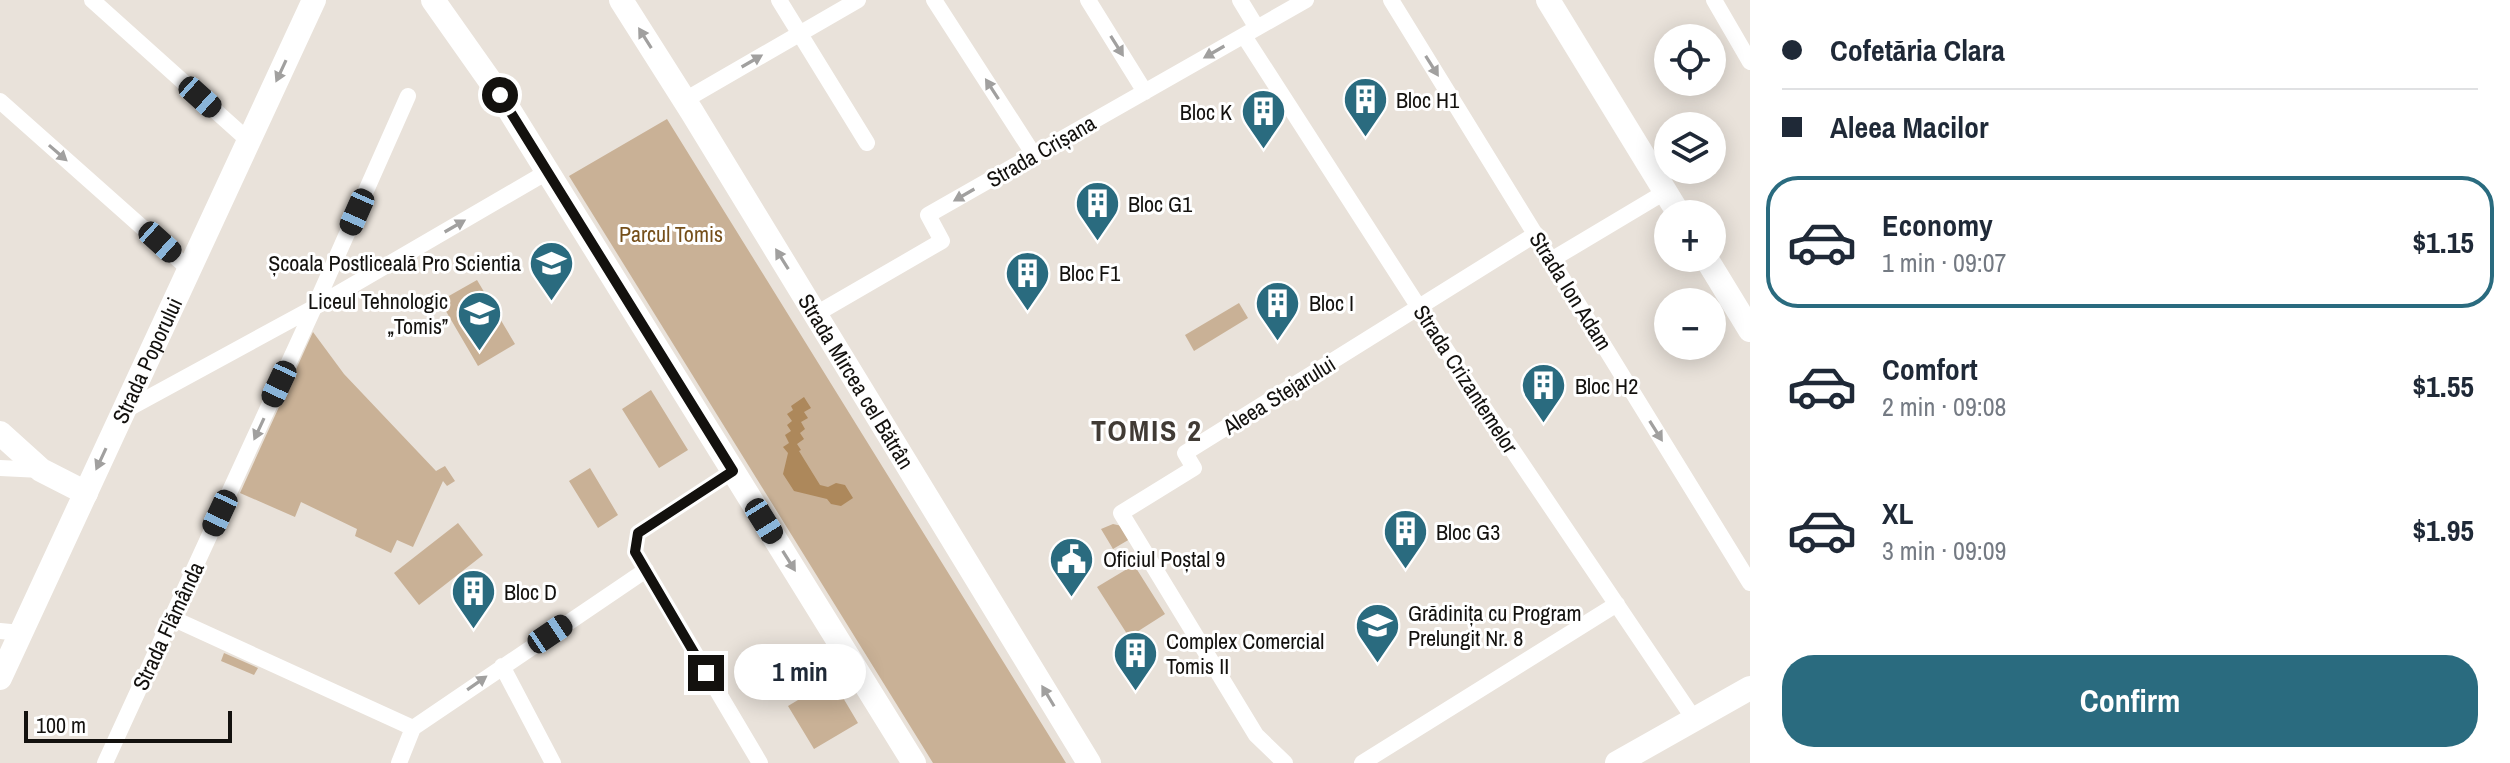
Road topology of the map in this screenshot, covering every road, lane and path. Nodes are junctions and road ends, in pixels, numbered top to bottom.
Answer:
1 (92, 0) edge
2 (314, 0) edge
3 (433, 0) edge
4 (621, 0) edge
5 (779, 0) edge
6 (858, 0) edge
7 (934, 0) edge
8 (1088, 0) edge
9 (1240, 0) edge
10 (1306, 0) edge
11 (1391, 0) edge
12 (1548, 0) edge
13 (1714, 0) edge
14 (1251, 32) junction
15 (799, 33) junction
16 (1750, 62) edge
17 (1145, 92) junction
18 (408, 96) dead end
19 (685, 100) junction
20 (0, 101) edge
21 (249, 141) junction
22 (867, 143) dead end
23 (1034, 155) junction
24 (547, 172) junction
25 (1665, 192) junction
26 (1670, 200) edge
27 (1536, 234) junction
28 (1551, 260) junction
29 (189, 269) junction
30 (1715, 272) edge
31 (315, 307) junction
32 (1419, 307) junction
33 (816, 314) junction
34 (1750, 330) edge
35 (124, 411) junction
36 (0, 433) edge
37 (0, 468) edge
38 (41, 470) junction
39 (733, 471) junction
40 (86, 493) junction
41 (646, 570) junction
42 (1750, 583) edge
43 (1617, 604) junction
44 (172, 618) junction
45 (11, 632) edge
46 (502, 666) junction
47 (0, 678) edge
48 (1750, 688) edge
49 (1694, 719) junction
50 (413, 728) junction
51 (105, 763) edge
52 (399, 763) edge
53 (553, 763) edge
54 (760, 763) edge
55 (914, 763) edge
56 (1089, 763) edge
57 (1285, 763) edge
58 (1362, 763) edge
59 (1617, 763) edge

1 - 21 street
2 -> 21 main road, Strada Poporului
3 - 24 main road
19 -> 4 main road, Strada Mircea cel Bătrân
5 - 15 street
6 - 15 street
23 -> 7 street
8 -> 17 street
9 - 14 street, Strada Crizantemelor
10 - 14 street, Strada Crișana
11 -> 27 street, Strada Ion Adam
12 - 25 main road
13 - 16 street
14 -> 17 street, Strada Crișana
14 - 32 street, Strada Crizantemelor
19 -> 15 street
15 - 22 street
17 - 23 street, Strada Crișana
18 - 31 street, Strada Flămânda
33 -> 19 main road, Strada Mircea cel Bătrân
20 -> 29 street
21 - 29 main road, Strada Poporului
23 -> 33 street, Strada Crișana
31 -> 24 street
24 - 39 main road
25 - 26 main road
25 - 28 street
27 - 28 street, Strada Ion Adam
27 - 32 street
28 -> 42 street, Strada Ion Adam
29 - 35 main road, Strada Poporului
30 - 34 main road
31 - 35 street
31 -> 44 street, Strada Flămânda
32 - 43 street, Strada Crizantemelor
32 - 57 street, Aleea Stejarului
56 -> 33 main road, Strada Mircea cel Bătrân
35 -> 40 main road, Strada Poporului
36 - 38 main road
37 - 38 street
38 - 40 main road
39 - 41 street
39 -> 55 main road
40 - 45 main road, Strada Poporului
41 - 46 street
41 - 54 street
43 - 49 street, Strada Crizantemelor
43 - 58 street
44 - 50 street
44 - 51 street, Strada Flămânda
45 - 47 main road, Strada Poporului
50 -> 46 street
46 - 53 street
48 - 49 main road
49 - 59 main road
50 - 52 street

